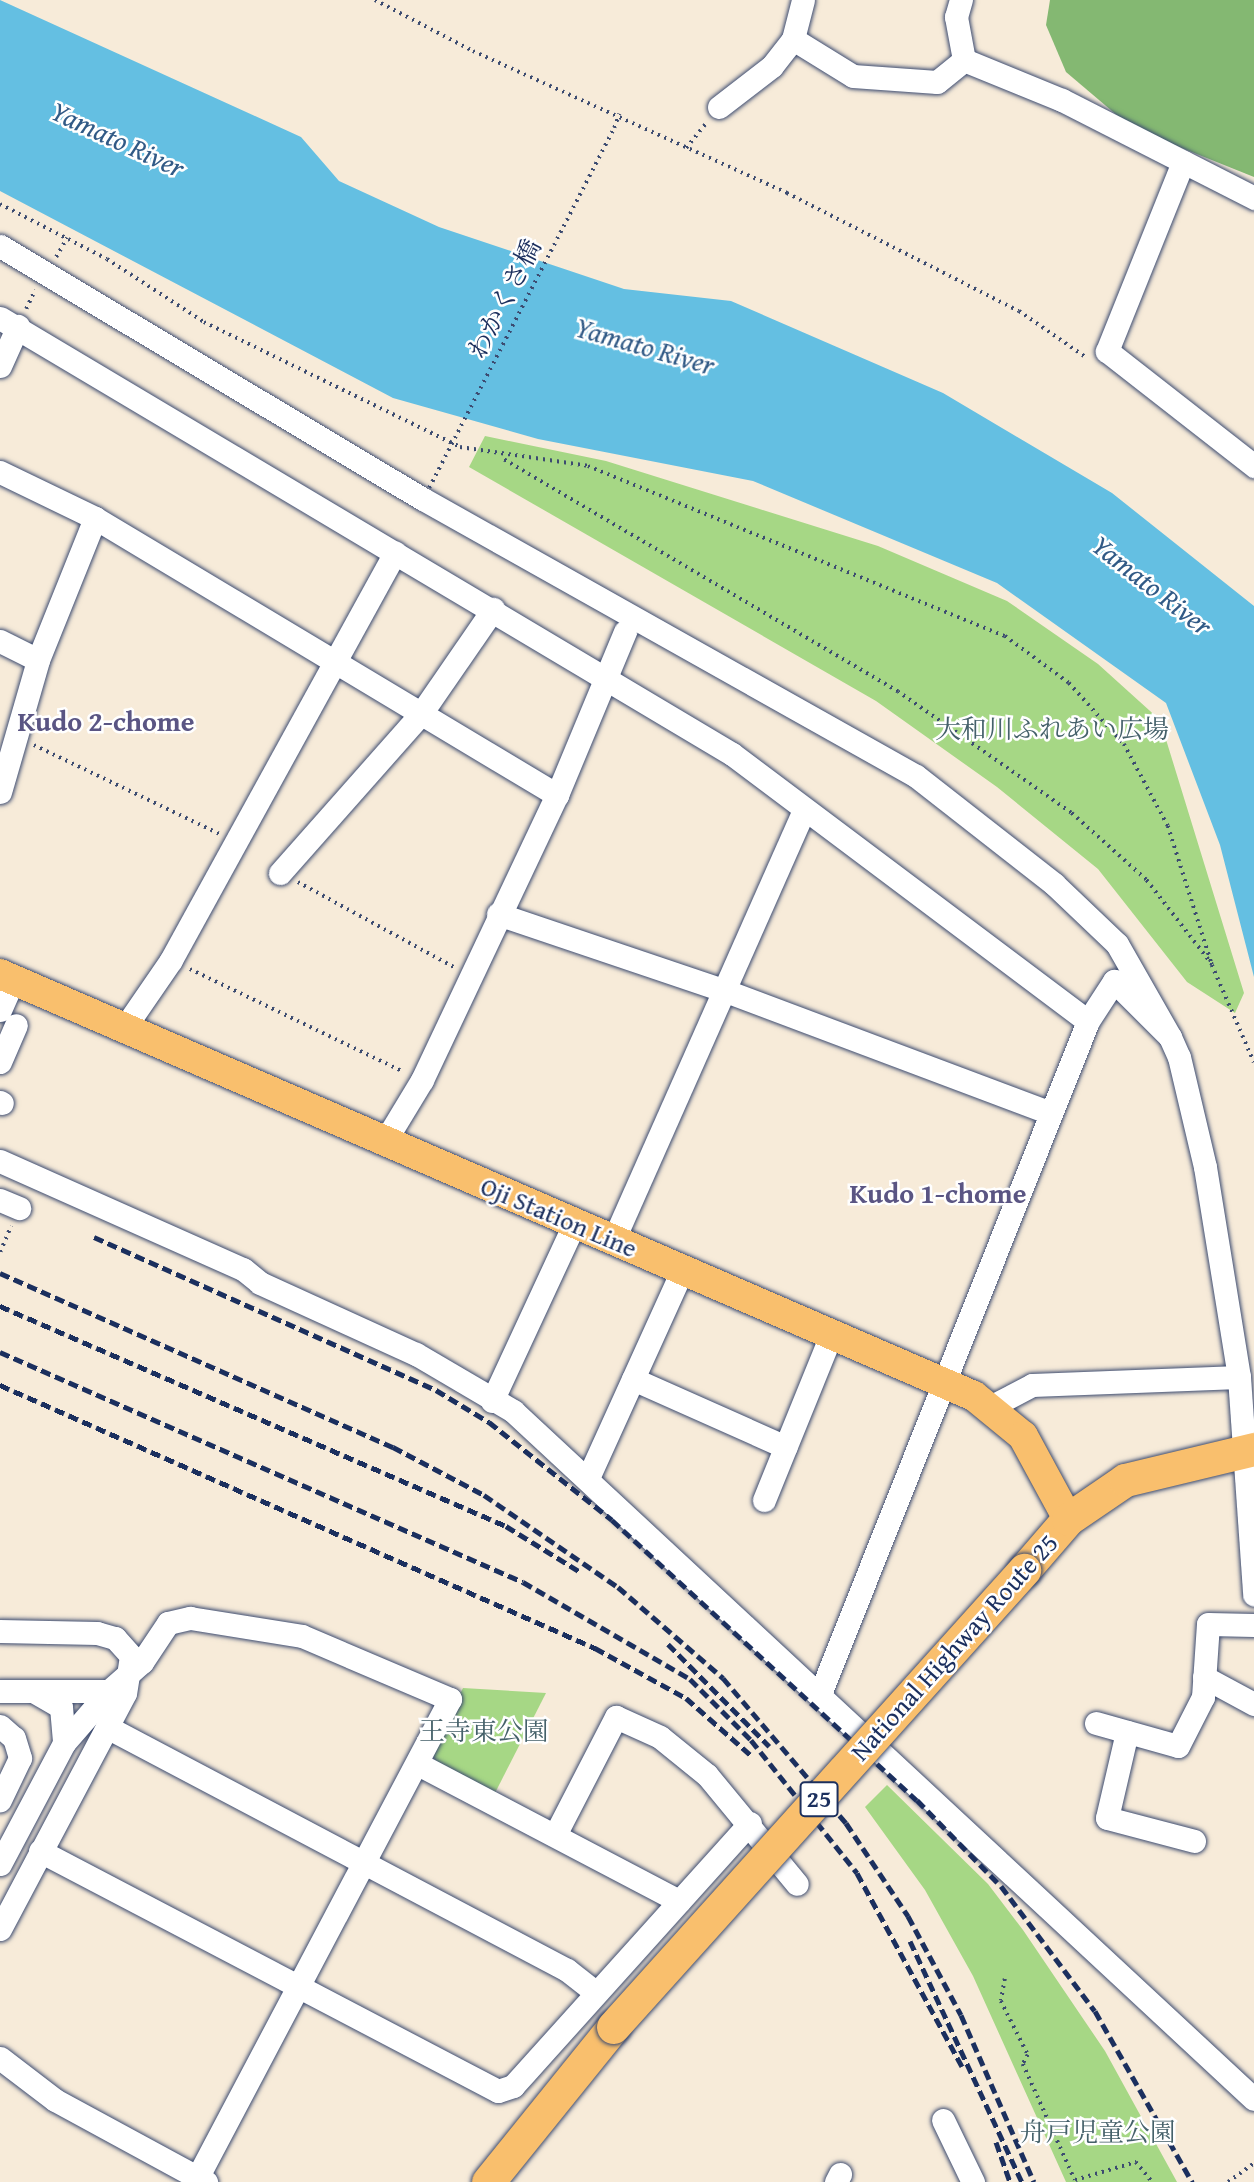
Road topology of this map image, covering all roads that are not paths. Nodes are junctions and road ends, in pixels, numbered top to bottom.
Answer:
1 (803, 0) edge
2 (961, 0) edge
3 (793, 39) junction
4 (964, 60) junction
5 (719, 107) road end
6 (1183, 162) junction
7 (1254, 198) edge
8 (0, 246) edge
9 (9, 323) edge
10 (0, 366) edge
11 (1254, 467) edge
12 (0, 472) edge
13 (95, 518) junction
14 (395, 553) junction
15 (493, 610) junction
16 (625, 632) dead end
17 (0, 641) edge
18 (38, 660) junction
19 (337, 665) junction
20 (604, 677) junction
21 (420, 715) junction
22 (0, 789) edge
23 (557, 795) junction
24 (804, 810) junction
25 (281, 873) dead end
26 (498, 914) junction
27 (7, 976) edge
28 (726, 991) junction
29 (1088, 1021) junction
30 (125, 1027) junction
31 (14, 1028) edge
32 (1170, 1037) junction
33 (0, 1062) edge
34 (1051, 1113) junction
35 (385, 1141) junction
36 (0, 1161) edge
37 (574, 1224) junction
38 (612, 1241) junction
39 (682, 1270) junction
40 (831, 1335) junction
41 (1240, 1377) junction
42 (633, 1379) junction
43 (943, 1383) junction
44 (492, 1401) junction
45 (992, 1406) junction
46 (786, 1447) junction
47 (1251, 1450) edge
48 (588, 1478) junction
49 (764, 1500) dead end
50 (1069, 1518) junction
51 (1254, 1594) edge
52 (1254, 1625) edge
53 (0, 1631) edge
54 (130, 1669) junction
55 (1204, 1677) junction
56 (30, 1690) junction
57 (0, 1691) edge
58 (109, 1691) junction
59 (820, 1694) junction
60 (1254, 1704) edge
61 (0, 1705) edge
62 (1096, 1723) dead end
63 (0, 1726) edge
64 (107, 1727) junction
65 (1127, 1732) junction
66 (64, 1743) junction
67 (418, 1764) junction
68 (0, 1800) edge
69 (750, 1823) junction
70 (555, 1835) junction
71 (1194, 1840) dead end
72 (40, 1852) junction
73 (365, 1863) junction
74 (0, 1864) edge
75 (797, 1884) dead end
76 (679, 1901) junction
77 (0, 1929) edge
78 (300, 1987) junction
79 (595, 1992) junction
80 (0, 2058) edge
81 (1254, 2099) edge
82 (943, 2120) dead end
83 (201, 2180) edge
84 (488, 2182) edge
85 (973, 2182) edge

1 - 3 street
2 - 4 street
3 - 4 street
3 - 5 street
4 - 6 street
6 - 7 street
6 - 11 street
8 - 32 street
9 - 10 street
9 - 14 street
12 - 13 street
13 - 18 street
13 - 19 street
14 - 15 street
14 - 19 street
15 - 20 street
15 - 21 street
16 - 20 street
17 - 18 street
18 - 22 street
19 - 21 street
19 - 30 street
20 - 23 street
20 - 24 street
21 - 23 street
21 - 25 street
23 - 26 street
24 - 28 street
24 - 29 street
26 - 28 street
26 - 35 street
27 - 30 main road, Oji Station Line
27 - 31 street
28 - 34 street
28 - 38 street
29 - 32 street
29 - 34 street
30 - 35 main road, Oji Station Line
31 - 33 street
32 - 41 street
34 - 43 street
35 - 37 main road, Oji Station Line
36 - 44 street
37 - 38 main road, Oji Station Line
37 - 44 street
38 - 39 main road, Oji Station Line
39 - 40 main road, Oji Station Line
39 - 42 street
40 - 43 main road, Oji Station Line
40 - 46 street
41 - 45 street
41 - 47 street
42 - 46 street
42 - 48 street
43 - 45 main road, Oji Station Line
43 - 59 street
44 - 48 street
45 - 50 main road, Oji Station Line
46 - 49 street
47 - 50 highway, National Highway Route 25 / 25
47 - 51 street
48 - 59 street
50 - 84 highway, National Highway Route 25 / 25, bridge
52 - 55 street
53 - 54 street
54 - 58 street
54 - 64 street
54 - 67 street
55 - 60 street
55 - 65 street
56 - 57 street
56 - 58 street
56 - 61 street
56 - 66 street
58 - 66 street
59 - 81 street
62 - 65 street
63 - 68 street
64 - 72 street
64 - 73 street
65 - 71 street
66 - 74 street
67 - 70 street
67 - 73 street
69 - 70 street
69 - 75 street
69 - 76 street
70 - 76 street
72 - 77 street
72 - 78 street
73 - 78 street
73 - 79 street
76 - 79 street
78 - 79 street
78 - 83 street
80 - 83 street
82 - 85 street

